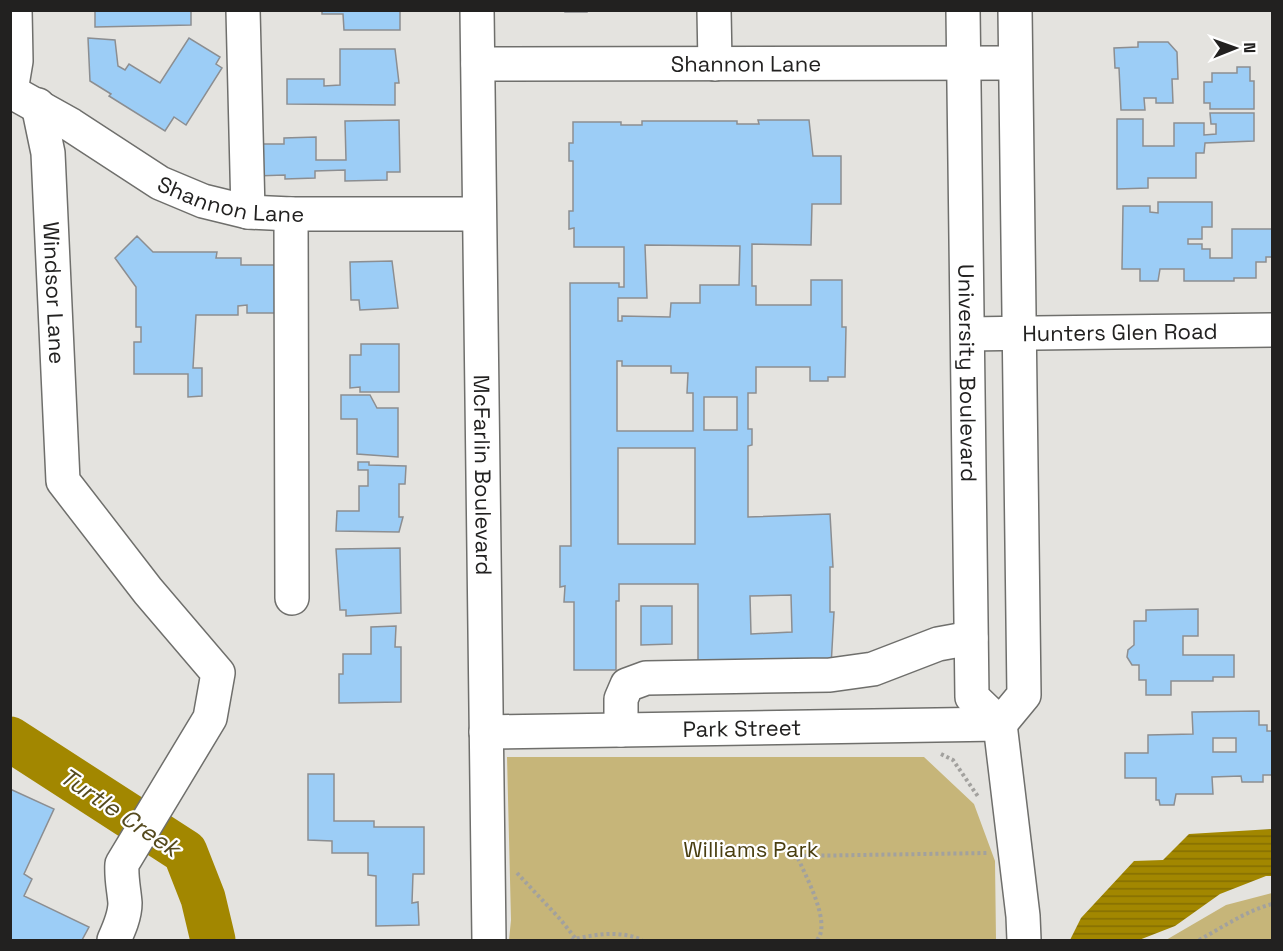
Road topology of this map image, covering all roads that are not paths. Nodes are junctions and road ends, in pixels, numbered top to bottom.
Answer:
1 (15, 10) edge
2 (243, 10) edge
3 (477, 10) edge
4 (714, 10) edge
5 (963, 10) edge
6 (1015, 10) edge
7 (964, 63) junction
8 (1015, 63) junction
9 (478, 64) junction
10 (715, 64) junction
11 (20, 95) edge
12 (248, 212) junction
13 (291, 214) junction
14 (479, 214) junction
15 (1272, 330) edge
16 (1019, 333) junction
17 (968, 334) junction
18 (292, 598) dead end
19 (971, 638) junction
20 (1000, 724) junction
21 (621, 730) junction
22 (486, 732) junction
23 (114, 940) edge
24 (489, 940) edge
25 (1024, 940) edge

1 - 11 street
2 - 12 street
3 - 9 street, McFarlin Boulevard
4 - 10 street
5 - 7 street, University Boulevard
6 - 8 street
7 - 8 street, Shannon Lane
7 - 10 street, Shannon Lane
7 - 17 street, University Boulevard
8 - 16 street
9 - 10 street, Shannon Lane
9 - 14 street, McFarlin Boulevard
11 - 12 street, Shannon Lane
11 - 23 street, Windsor Lane
12 - 13 street, Shannon Lane
13 - 14 street, Shannon Lane
13 - 18 street
14 - 22 street, McFarlin Boulevard
15 - 16 street, Hunters Glen Road
16 - 17 street, Hunters Glen Road
16 - 20 street
17 - 19 street, University Boulevard
19 - 20 street, University Boulevard
19 - 21 street
20 - 21 street, Park Street
20 - 25 street
21 - 22 street, Park Street
22 - 24 street, McFarlin Boulevard

